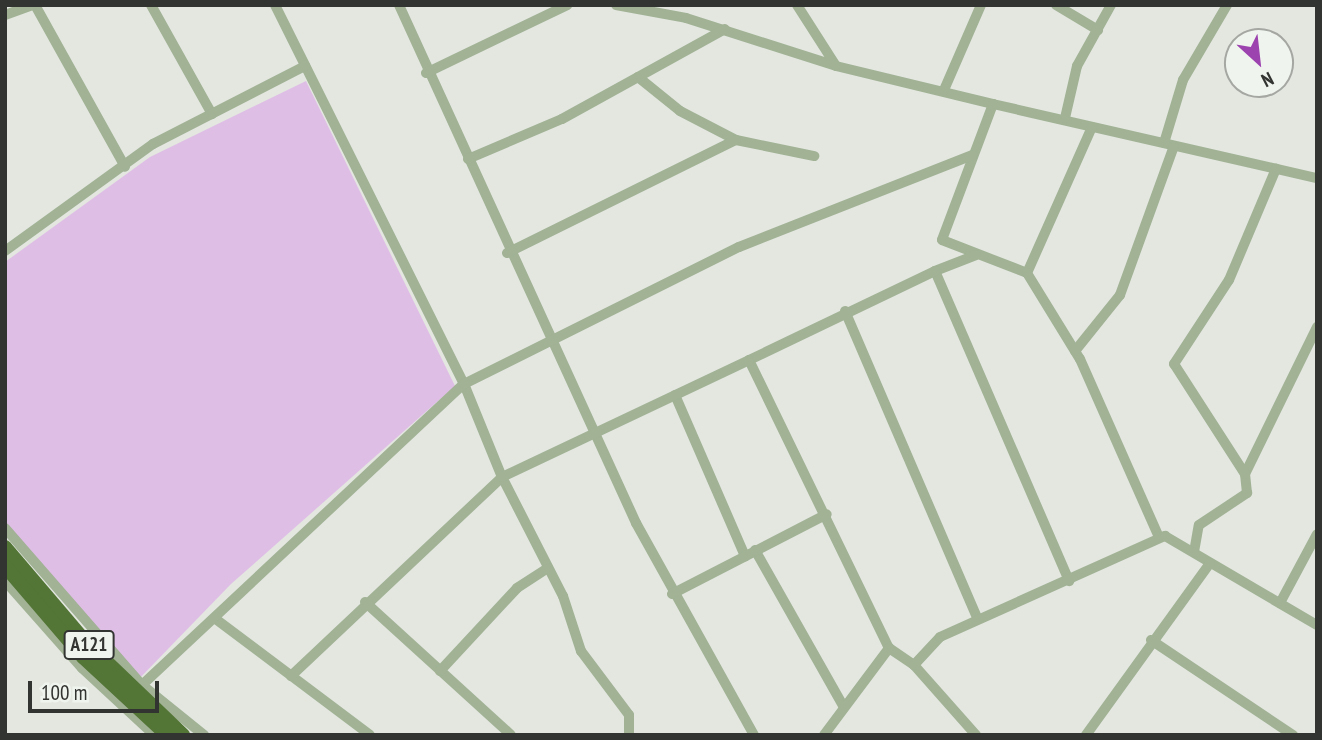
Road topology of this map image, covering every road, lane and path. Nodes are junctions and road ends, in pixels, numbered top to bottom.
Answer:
1 (34, 5) edge
2 (151, 5) edge
3 (275, 5) edge
4 (399, 5) edge
5 (567, 5) edge
6 (616, 5) edge
7 (678, 5) edge
8 (797, 5) edge
9 (981, 5) edge
10 (1056, 5) edge
11 (1111, 5) edge
12 (1227, 5) edge
13 (5, 15) edge
14 (686, 18) junction
15 (725, 29) junction
16 (1098, 30) junction
17 (305, 66) junction
18 (836, 66) junction
19 (426, 73) junction
20 (638, 77) junction
21 (944, 90) junction
22 (993, 104) junction
23 (212, 114) junction
24 (1065, 118) junction
25 (1092, 127) junction
26 (736, 140) junction
27 (1169, 145) junction
28 (972, 155) junction
29 (814, 156) dead end
30 (468, 159) junction
31 (125, 167) junction
32 (1276, 169) junction
33 (1317, 178) edge
34 (5, 251) edge
35 (507, 253) junction
36 (976, 254) junction
37 (935, 271) junction
38 (1027, 273) junction
39 (845, 310) junction
40 (1317, 327) edge
41 (551, 342) junction
42 (1075, 351) junction
43 (749, 360) junction
44 (464, 384) junction
45 (675, 395) junction
46 (596, 431) junction
47 (1245, 474) junction
48 (502, 477) junction
49 (827, 514) junction
50 (5, 528) edge
51 (1317, 534) edge
52 (1159, 537) junction
53 (5, 547) edge
54 (1194, 552) junction
55 (750, 553) junction
56 (1210, 563) junction
57 (5, 566) edge
58 (548, 568) junction
59 (5, 581) edge
60 (1069, 581) junction
61 (672, 594) junction
62 (365, 602) junction
63 (1280, 603) junction
64 (977, 618) junction
65 (217, 620) junction
66 (1317, 625) edge
67 (1151, 640) junction
68 (889, 648) junction
69 (914, 665) junction
70 (440, 671) junction
71 (291, 676) junction
72 (142, 685) junction
73 (844, 707) junction
74 (630, 734) edge
75 (154, 735) edge
76 (167, 735) edge
77 (183, 735) edge
78 (204, 735) edge
79 (369, 735) edge
80 (510, 735) edge
81 (754, 735) edge
82 (824, 735) edge
83 (976, 735) edge
84 (1086, 735) edge
85 (1293, 735) edge

1 - 13 street
1 - 31 street
2 - 23 street
3 - 17 street
4 - 19 street
5 - 19 street
6 - 14 street
7 - 14 street
8 - 18 street
9 - 21 street
10 - 16 street
11 - 16 street
12 - 27 street
14 - 15 street
15 - 18 street
15 - 20 street
16 - 24 street
17 - 23 street
17 - 44 street
18 - 21 street
19 - 30 street
20 - 26 street
20 - 30 street
21 - 22 street
22 - 24 street
22 - 28 street
23 - 31 street
24 - 25 street
25 - 27 street
25 - 38 street
26 - 29 street
26 - 35 street
27 - 32 street
27 - 42 street
28 - 36 street
28 - 41 street
30 - 35 street
31 - 34 street
32 - 33 street
32 - 47 street
35 - 41 street
36 - 37 street
36 - 38 street
37 - 39 street
37 - 60 street
38 - 42 street
39 - 43 street
39 - 64 street
40 - 47 street
41 - 44 street
41 - 46 street
42 - 52 street
43 - 45 street
43 - 49 street
44 - 48 street
44 - 65 street
45 - 46 street
45 - 55 street
46 - 48 street
46 - 61 street
47 - 54 street
48 - 58 street
48 - 62 street
49 - 55 street
49 - 68 street
50 - 72 street
51 - 63 street
52 - 54 street
52 - 60 street
53 - 77 highway, A121
54 - 56 street
55 - 61 street
55 - 73 street
56 - 63 street
56 - 67 street
57 - 76 highway, A121
58 - 70 street
58 - 74 street
59 - 75 street
60 - 64 street
61 - 81 street
62 - 70 street
62 - 71 street
63 - 66 street
64 - 69 street
65 - 71 street
65 - 72 street
67 - 84 street
67 - 85 street
68 - 69 street
68 - 73 street
69 - 83 street
70 - 80 street
71 - 79 street
72 - 78 street
73 - 82 street

